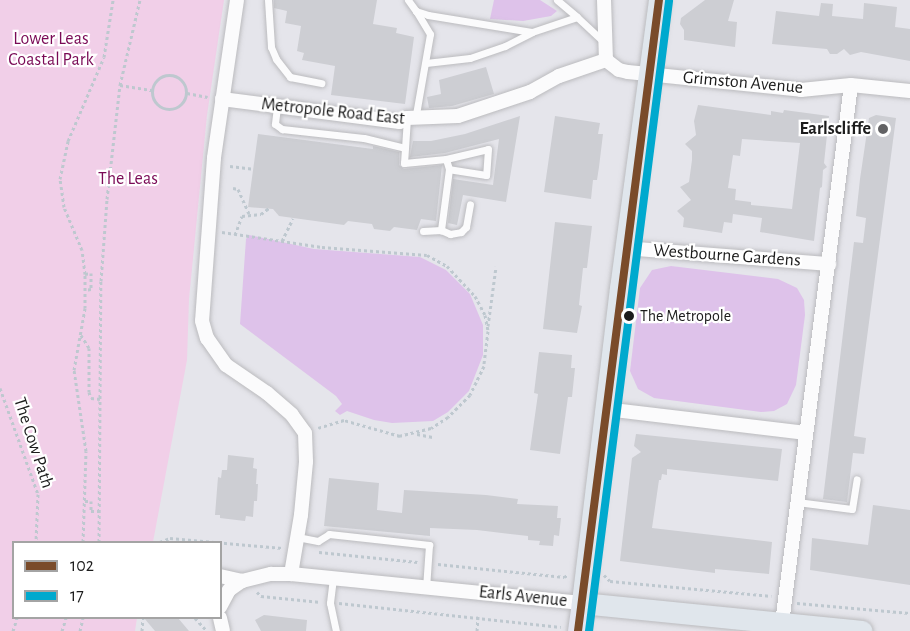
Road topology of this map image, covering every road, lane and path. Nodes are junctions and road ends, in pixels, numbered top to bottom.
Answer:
1 (112, 0) edge
2 (140, 0) edge
3 (237, 0) edge
4 (268, 0) edge
5 (408, 0) edge
6 (557, 0) edge
7 (604, 0) edge
8 (659, 0) edge
9 (416, 11) junction
10 (577, 17) junction
11 (532, 32) junction
12 (606, 44) junction
13 (606, 60) junction
14 (426, 63) junction
15 (647, 74) junction
16 (321, 83) dead end
17 (120, 85) junction
18 (851, 86) junction
19 (153, 90) junction
20 (910, 91) edge
21 (186, 93) junction
22 (222, 99) junction
23 (277, 107) junction
24 (411, 119) junction
25 (405, 148) junction
26 (446, 159) junction
27 (230, 166) dead end
28 (253, 169) dead end
29 (450, 170) junction
30 (233, 188) dead end
31 (470, 204) dead end
32 (269, 208) dead end
33 (249, 214) junction
34 (293, 218) dead end
35 (208, 230) junction
36 (423, 231) dead end
37 (441, 231) junction
38 (235, 235) junction
39 (282, 240) junction
40 (626, 248) junction
41 (829, 264) junction
42 (496, 267) dead end
43 (85, 273) junction
44 (91, 281) junction
45 (101, 281) junction
46 (85, 290) junction
47 (488, 331) junction
48 (81, 335) junction
49 (0, 388) edge
50 (100, 399) junction
51 (605, 409) junction
52 (304, 433) junction
53 (806, 433) junction
54 (415, 434) junction
55 (434, 436) dead end
56 (857, 479) dead end
57 (85, 501) junction
58 (797, 502) junction
59 (100, 511) junction
60 (36, 541) edge
61 (83, 541) edge
62 (99, 541) edge
63 (164, 541) edge
64 (296, 544) junction
65 (429, 563) junction
66 (601, 567) dead end
67 (571, 573) dead end
68 (291, 574) junction
69 (222, 576) edge
70 (333, 578) junction
71 (242, 581) junction
72 (426, 588) junction
73 (785, 597) junction
74 (330, 603) junction
75 (582, 603) junction
76 (222, 604) edge
77 (910, 613) edge
78 (478, 616) junction
79 (196, 619) edge
80 (782, 623) junction
81 (207, 631) edge
82 (336, 631) edge
83 (477, 631) edge
84 (563, 631) edge
85 (579, 631) edge
86 (862, 631) edge

1 - 43 path
2 - 17 path
3 - 22 street
4 - 16 lane
5 - 9 lane
6 - 10 lane
7 - 12 street
8 - 15 highway
9 - 11 lane
9 - 14 lane
10 - 11 lane
10 - 12 lane
11 - 14 lane
12 - 13 street
13 - 15 street
13 - 24 street, Metropole Road East
14 - 24 lane
15 - 18 street, Grimston Avenue
15 - 40 highway
17 - 19 path
17 - 45 path
18 - 20 street, Grimston Avenue
18 - 41 street
19 - 21 path
19 - 21 path
21 - 22 path
22 - 23 street, Metropole Road East
22 - 35 street
23 - 24 street, Metropole Road East
23 - 25 lane
24 - 25 lane
25 - 26 lane
26 - 29 lane
26 - 29 lane
27 - 28 path
29 - 37 lane
30 - 33 path
31 - 37 lane
32 - 33 path
33 - 38 path
34 - 39 path
35 - 38 path
35 - 52 street
36 - 37 lane
38 - 39 path
39 - 47 path
40 - 41 street, Westbourne Gardens
40 - 51 highway
41 - 53 street
42 - 47 path
43 - 44 path
43 - 46 path
44 - 45 path
44 - 46 path
45 - 50 path
46 - 48 path
47 - 54 path
48 - 50 path
48 - 57 path
49 - 60 path, The Cow Path
50 - 59 path
51 - 53 street
51 - 75 highway
52 - 54 path
52 - 64 street
53 - 58 street
54 - 55 path
56 - 58 lane
57 - 59 path
57 - 61 path
58 - 73 street
59 - 62 path
63 - 64 path
64 - 65 path
64 - 65 lane
64 - 68 street
65 - 67 path
65 - 72 lane
66 - 73 path
68 - 70 street, Earls Avenue
68 - 71 street, Earls Avenue
69 - 71 street, Earls Avenue
70 - 72 street, Earls Avenue
70 - 74 lane
71 - 74 path
71 - 76 street
72 - 75 street, Earls Avenue
73 - 77 path
73 - 80 street
74 - 78 path
74 - 82 lane
75 - 80 highway, Earls Avenue
75 - 85 main road
78 - 83 path
78 - 84 path
79 - 81 path
80 - 86 highway, Earls Avenue

